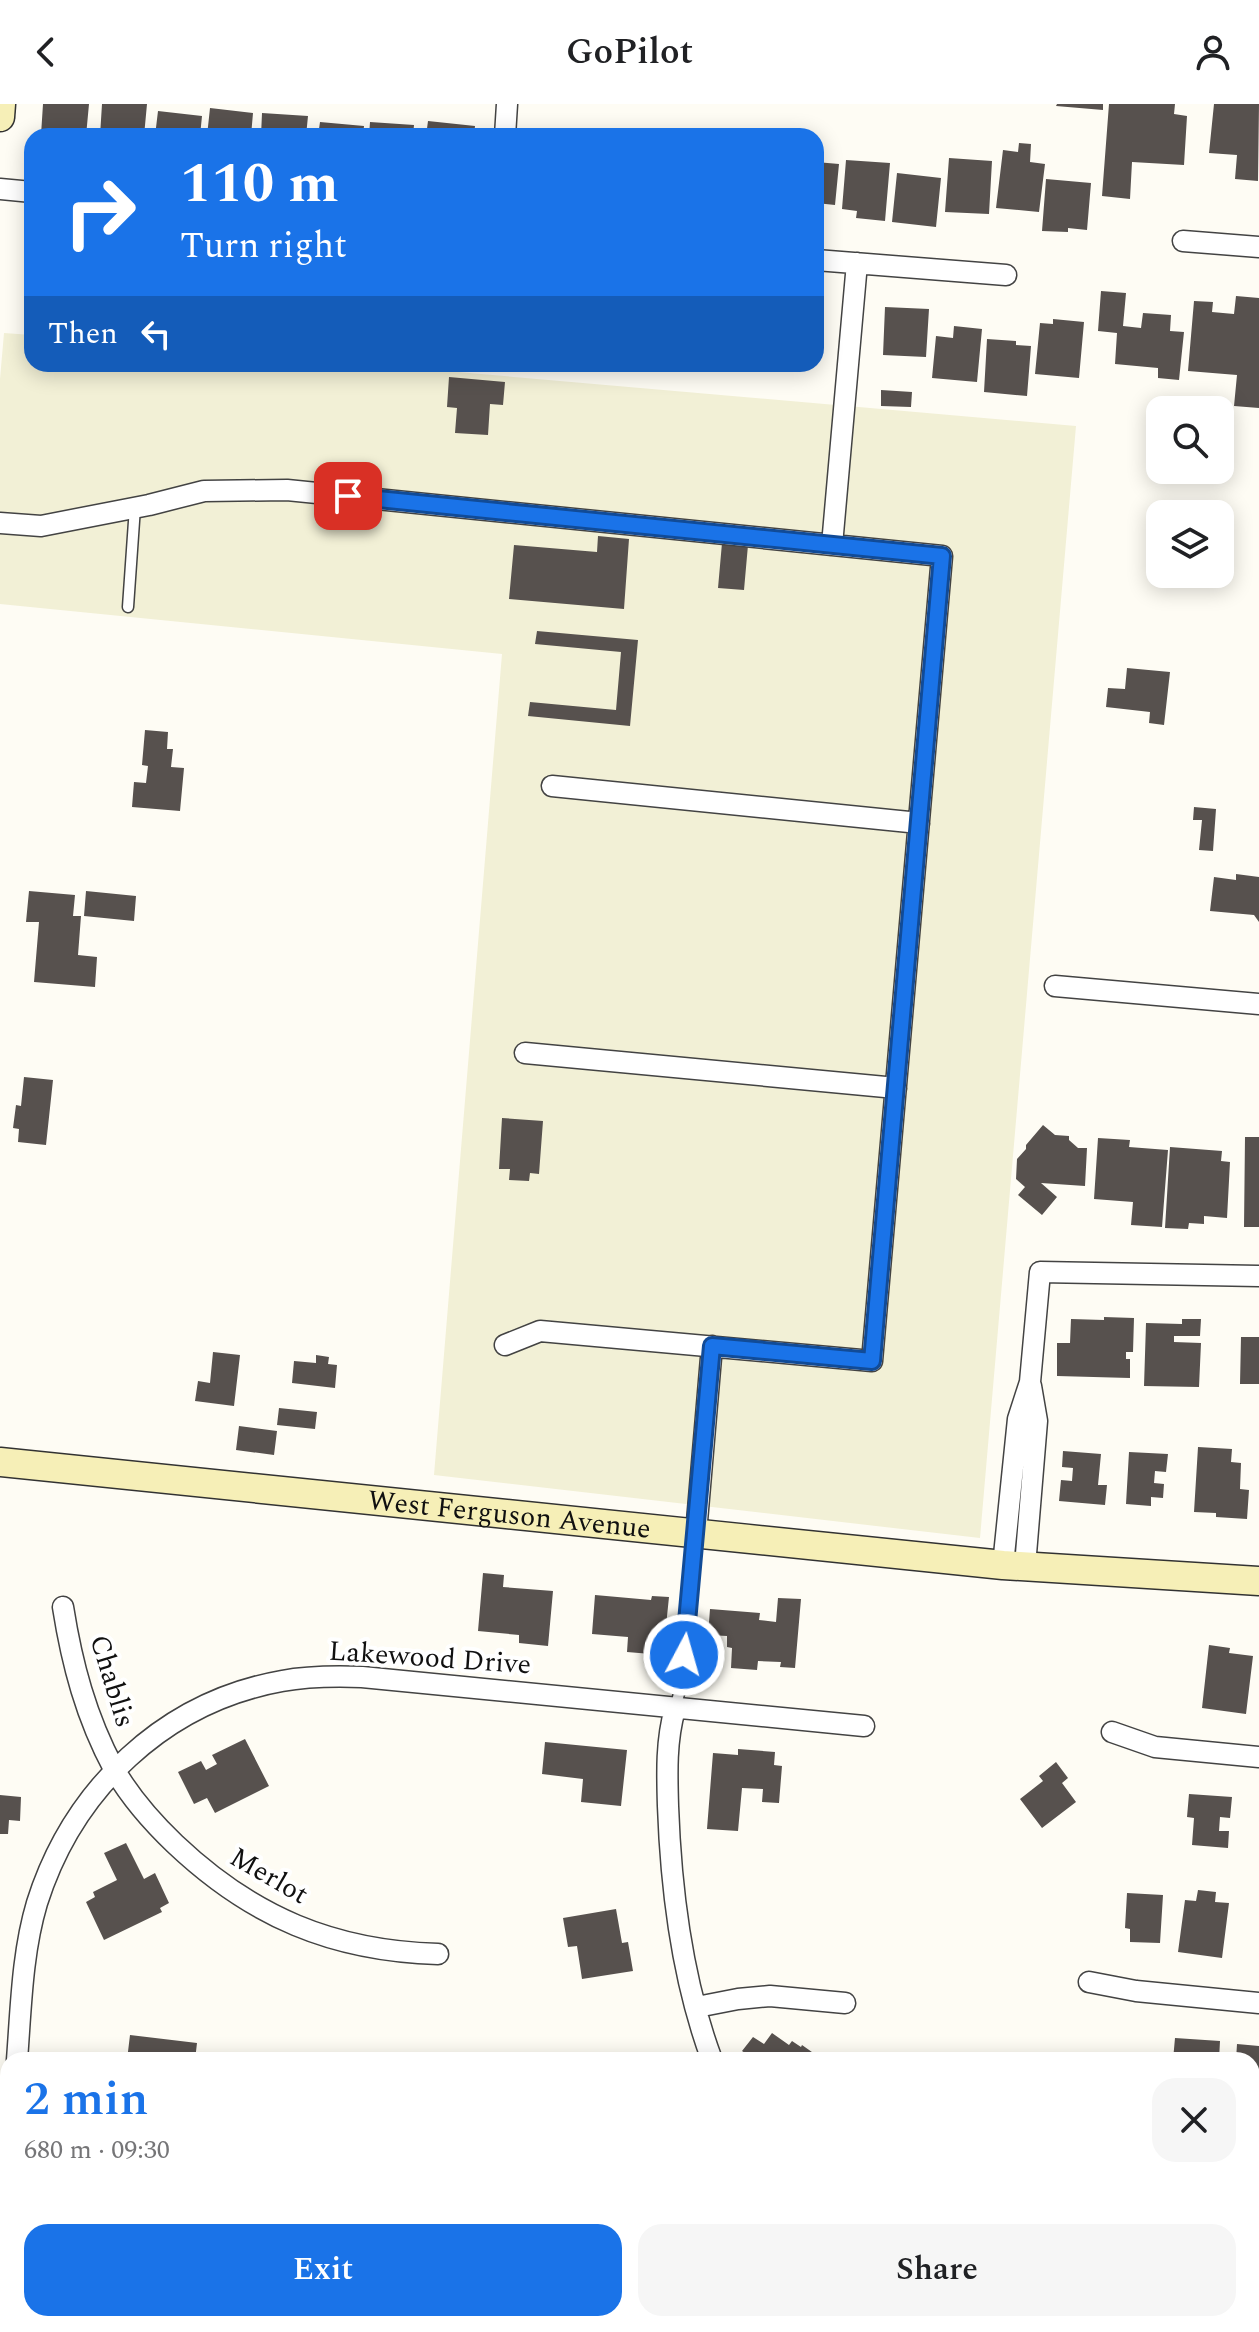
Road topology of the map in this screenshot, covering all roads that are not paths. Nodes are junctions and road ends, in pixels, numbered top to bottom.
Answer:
1 (1, 104) edge
2 (507, 104) edge
3 (0, 117) edge
4 (506, 128) edge
5 (0, 189) edge
6 (24, 191) edge
7 (1183, 241) dead end
8 (1259, 247) edge
9 (824, 261) edge
10 (857, 263) junction
11 (1006, 275) dead end
12 (135, 507) junction
13 (0, 523) edge
14 (832, 545) junction
15 (128, 607) dead end
16 (552, 786) dead end
17 (919, 823) junction
18 (1055, 986) dead end
19 (1259, 1004) edge
20 (525, 1053) dead end
21 (896, 1088) junction
22 (1259, 1276) edge
23 (505, 1345) dead end
24 (712, 1346) junction
25 (0, 1462) edge
26 (696, 1533) junction
27 (1014, 1565) junction
28 (1259, 1581) edge
29 (63, 1607) dead end
30 (675, 1709) junction
31 (864, 1726) dead end
32 (1112, 1732) dead end
33 (1259, 1757) edge
34 (114, 1769) junction
35 (438, 1954) dead end
36 (1089, 1982) dead end
37 (845, 2003) dead end
38 (1259, 2003) edge
39 (697, 2007) junction
40 (18, 2052) edge
41 (710, 2052) edge

1 - 3 street
2 - 4 street
5 - 6 street
7 - 8 street
9 - 10 street
10 - 11 street
10 - 14 street
12 - 13 street
12 - 14 street
12 - 15 lane
14 - 17 street
16 - 17 street
17 - 21 street
18 - 19 street
20 - 21 street
21 - 24 street
22 - 27 street
23 - 24 street
24 - 26 street
25 - 26 street, West Ferguson Avenue
26 - 27 street, West Ferguson Avenue
26 - 30 lane
27 - 28 street, West Ferguson Avenue
29 - 34 street, Chablis
30 - 31 street, Lakewood Drive
30 - 34 street, Lakewood Drive
30 - 39 street
32 - 33 street
34 - 35 street, Merlot
34 - 40 street, Lakewood Drive
36 - 38 street
37 - 39 street
39 - 41 street

